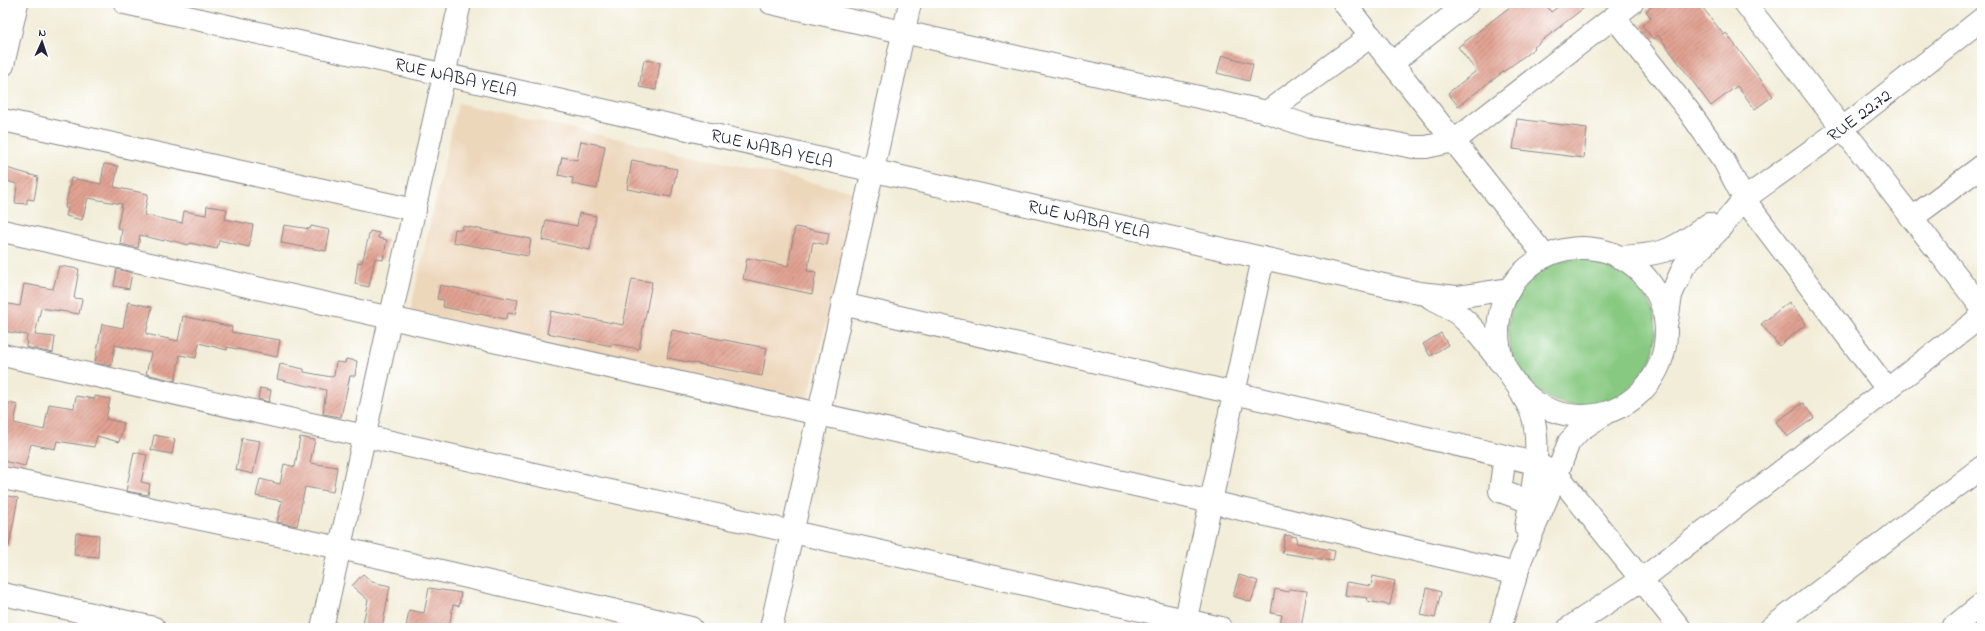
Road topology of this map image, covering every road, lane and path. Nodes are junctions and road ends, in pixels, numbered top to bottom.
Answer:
1 (17, 3) edge
2 (126, 3) edge
3 (460, 3) edge
4 (771, 3) edge
5 (910, 3) edge
6 (1344, 3) edge
7 (1468, 3) edge
8 (1632, 3) edge
9 (1746, 3) edge
10 (1614, 18) junction
11 (1982, 19) edge
12 (903, 32) junction
13 (1371, 36) junction
14 (1392, 63) junction
15 (3, 65) edge
16 (444, 74) junction
17 (1267, 112) junction
18 (3, 120) edge
19 (1843, 128) junction
20 (1454, 141) junction
21 (1982, 166) edge
22 (872, 170) junction
23 (1739, 204) junction
24 (415, 210) junction
25 (1912, 218) junction
26 (3, 231) edge
27 (1545, 256) junction
28 (1618, 256) junction
29 (1263, 258) junction
30 (1509, 289) junction
31 (1419, 293) junction
32 (842, 304) junction
33 (1982, 308) edge
34 (1982, 316) edge
35 (391, 318) junction
36 (1666, 327) junction
37 (3, 355) edge
38 (1512, 378) junction
39 (1887, 389) junction
40 (1234, 393) junction
41 (1609, 411) junction
42 (818, 414) junction
43 (365, 437) junction
44 (1505, 456) junction
45 (1535, 463) junction
46 (1982, 467) edge
47 (1557, 474) junction
48 (3, 478) edge
49 (1211, 502) junction
50 (1530, 502) junction
51 (792, 532) junction
52 (340, 548) junction
53 (1519, 567) junction
54 (1641, 580) junction
55 (3, 594) edge
56 (1982, 604) edge
57 (1185, 624) edge
58 (154, 628) edge
59 (322, 628) edge
60 (691, 628) edge
61 (771, 628) edge
62 (1221, 628) edge
63 (1500, 628) edge
64 (1569, 628) edge
65 (1680, 628) edge
66 (1771, 628) edge
67 (1952, 628) edge

1 - 15 street
2 - 16 street, RUE NABA YELA
3 - 16 street
4 - 12 street
5 - 12 street
6 - 13 street
7 - 14 street
8 - 10 street
9 - 19 street
10 - 20 street
10 - 23 street
11 - 19 street, RUE 22.72
12 - 17 street
12 - 22 street
13 - 14 street
13 - 17 street
14 - 20 street
16 - 22 street, RUE NABA YELA
16 - 24 street
17 - 20 street
18 - 24 street
19 - 23 street, RUE 22.72
19 - 25 street
20 - 27 street
21 - 25 street
22 - 29 street, RUE NABA YELA
22 - 32 street
23 - 28 street, RUE 22.72
23 - 36 street, RUE 22.72
23 - 39 street
24 - 35 street
25 - 33 street
26 - 35 street
27 - 28 street
27 - 30 street
28 - 36 street
29 - 31 street, RUE NABA YELA
29 - 40 street
30 - 31 street
30 - 38 street
31 - 38 street
32 - 40 street
32 - 42 street
34 - 39 street
35 - 42 street
35 - 43 street
36 - 41 street, RUE 22.72
37 - 43 street
38 - 41 street
38 - 45 street
39 - 54 street
40 - 44 street
40 - 49 street
41 - 47 street
42 - 49 street
42 - 51 street
43 - 51 street
43 - 52 street
44 - 45 street
44 - 50 street
45 - 47 street
45 - 50 street
46 - 66 street
47 - 53 street
47 - 54 street
48 - 52 street
49 - 53 street
49 - 57 street
50 - 53 street
51 - 57 street
51 - 61 street
52 - 59 street
52 - 60 street
53 - 63 street
54 - 64 street
54 - 65 street
55 - 58 street
56 - 67 street
57 - 62 street

